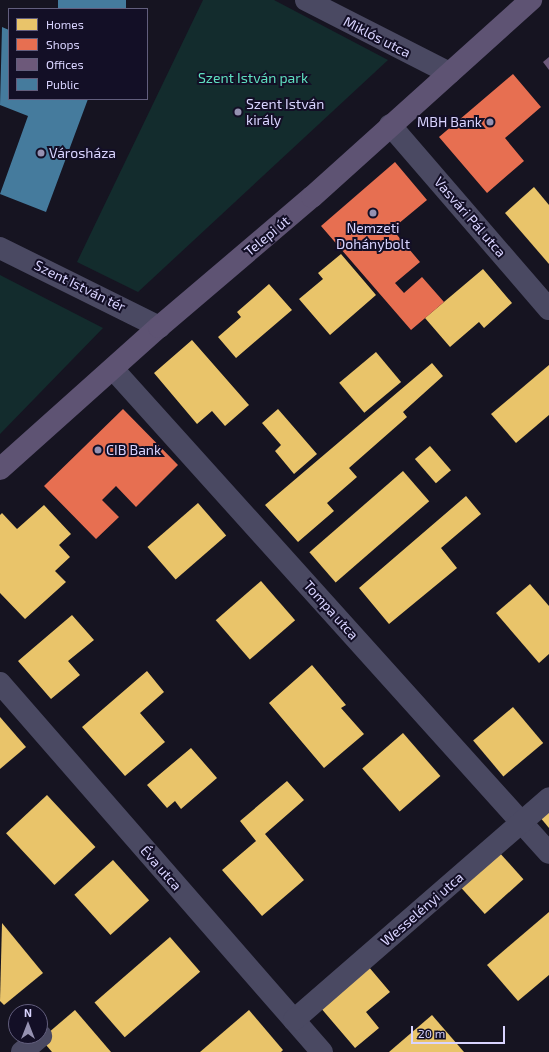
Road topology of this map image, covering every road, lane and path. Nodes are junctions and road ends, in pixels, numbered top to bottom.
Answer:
1 (306, 0) edge
2 (531, 0) edge
3 (449, 73) junction
4 (390, 125) junction
5 (0, 248) edge
6 (549, 309) edge
7 (159, 327) junction
8 (113, 369) junction
9 (0, 469) edge
10 (0, 683) edge
11 (549, 798) edge
12 (522, 822) junction
13 (549, 853) edge
14 (294, 1020) junction
15 (32, 1044) edge
16 (22, 1052) edge
17 (322, 1052) edge

1 - 3 street, Miklós utca
2 - 3 main road, Telepi út
3 - 4 main road, Telepi út
4 - 6 street, Vasvári Pál utca
4 - 7 main road, Telepi út
5 - 7 street, Szent István tér
7 - 8 main road, Telepi út
8 - 9 main road, Telepi út
8 - 12 street, Tompa utca
10 - 14 street, Éva utca
11 - 12 street, Wesselényi utca
12 - 13 street, Tompa utca
12 - 14 street, Wesselényi utca
14 - 17 street, Éva utca
15 - 16 street

